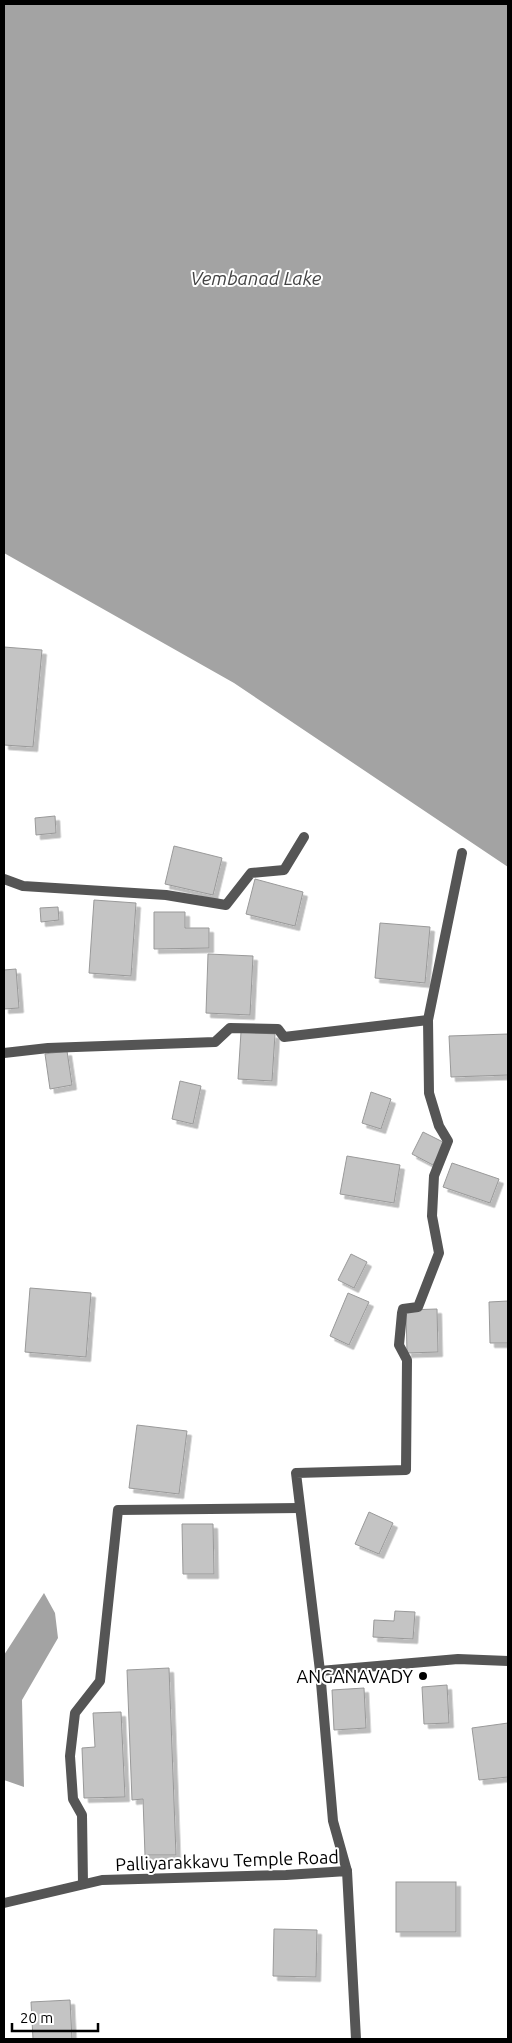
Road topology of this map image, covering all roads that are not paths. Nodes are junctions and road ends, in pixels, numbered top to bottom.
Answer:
1 (304, 837) dead end
2 (462, 853) dead end
3 (4, 879) edge
4 (428, 1020) junction
5 (4, 1053) edge
6 (300, 1508) junction
7 (508, 1661) edge
8 (320, 1672) junction
9 (347, 1871) junction
10 (83, 1884) junction
11 (4, 1903) edge
12 (356, 2039) edge

1 - 3 street
2 - 4 street
4 - 5 street
4 - 6 street
6 - 8 street
6 - 10 street
7 - 8 street
8 - 9 street
9 - 10 street, Palliyarakkavu Temple Road
9 - 12 street, Palliyarakkavu Temple Road
10 - 11 street, Palliyarakkavu Temple Road

